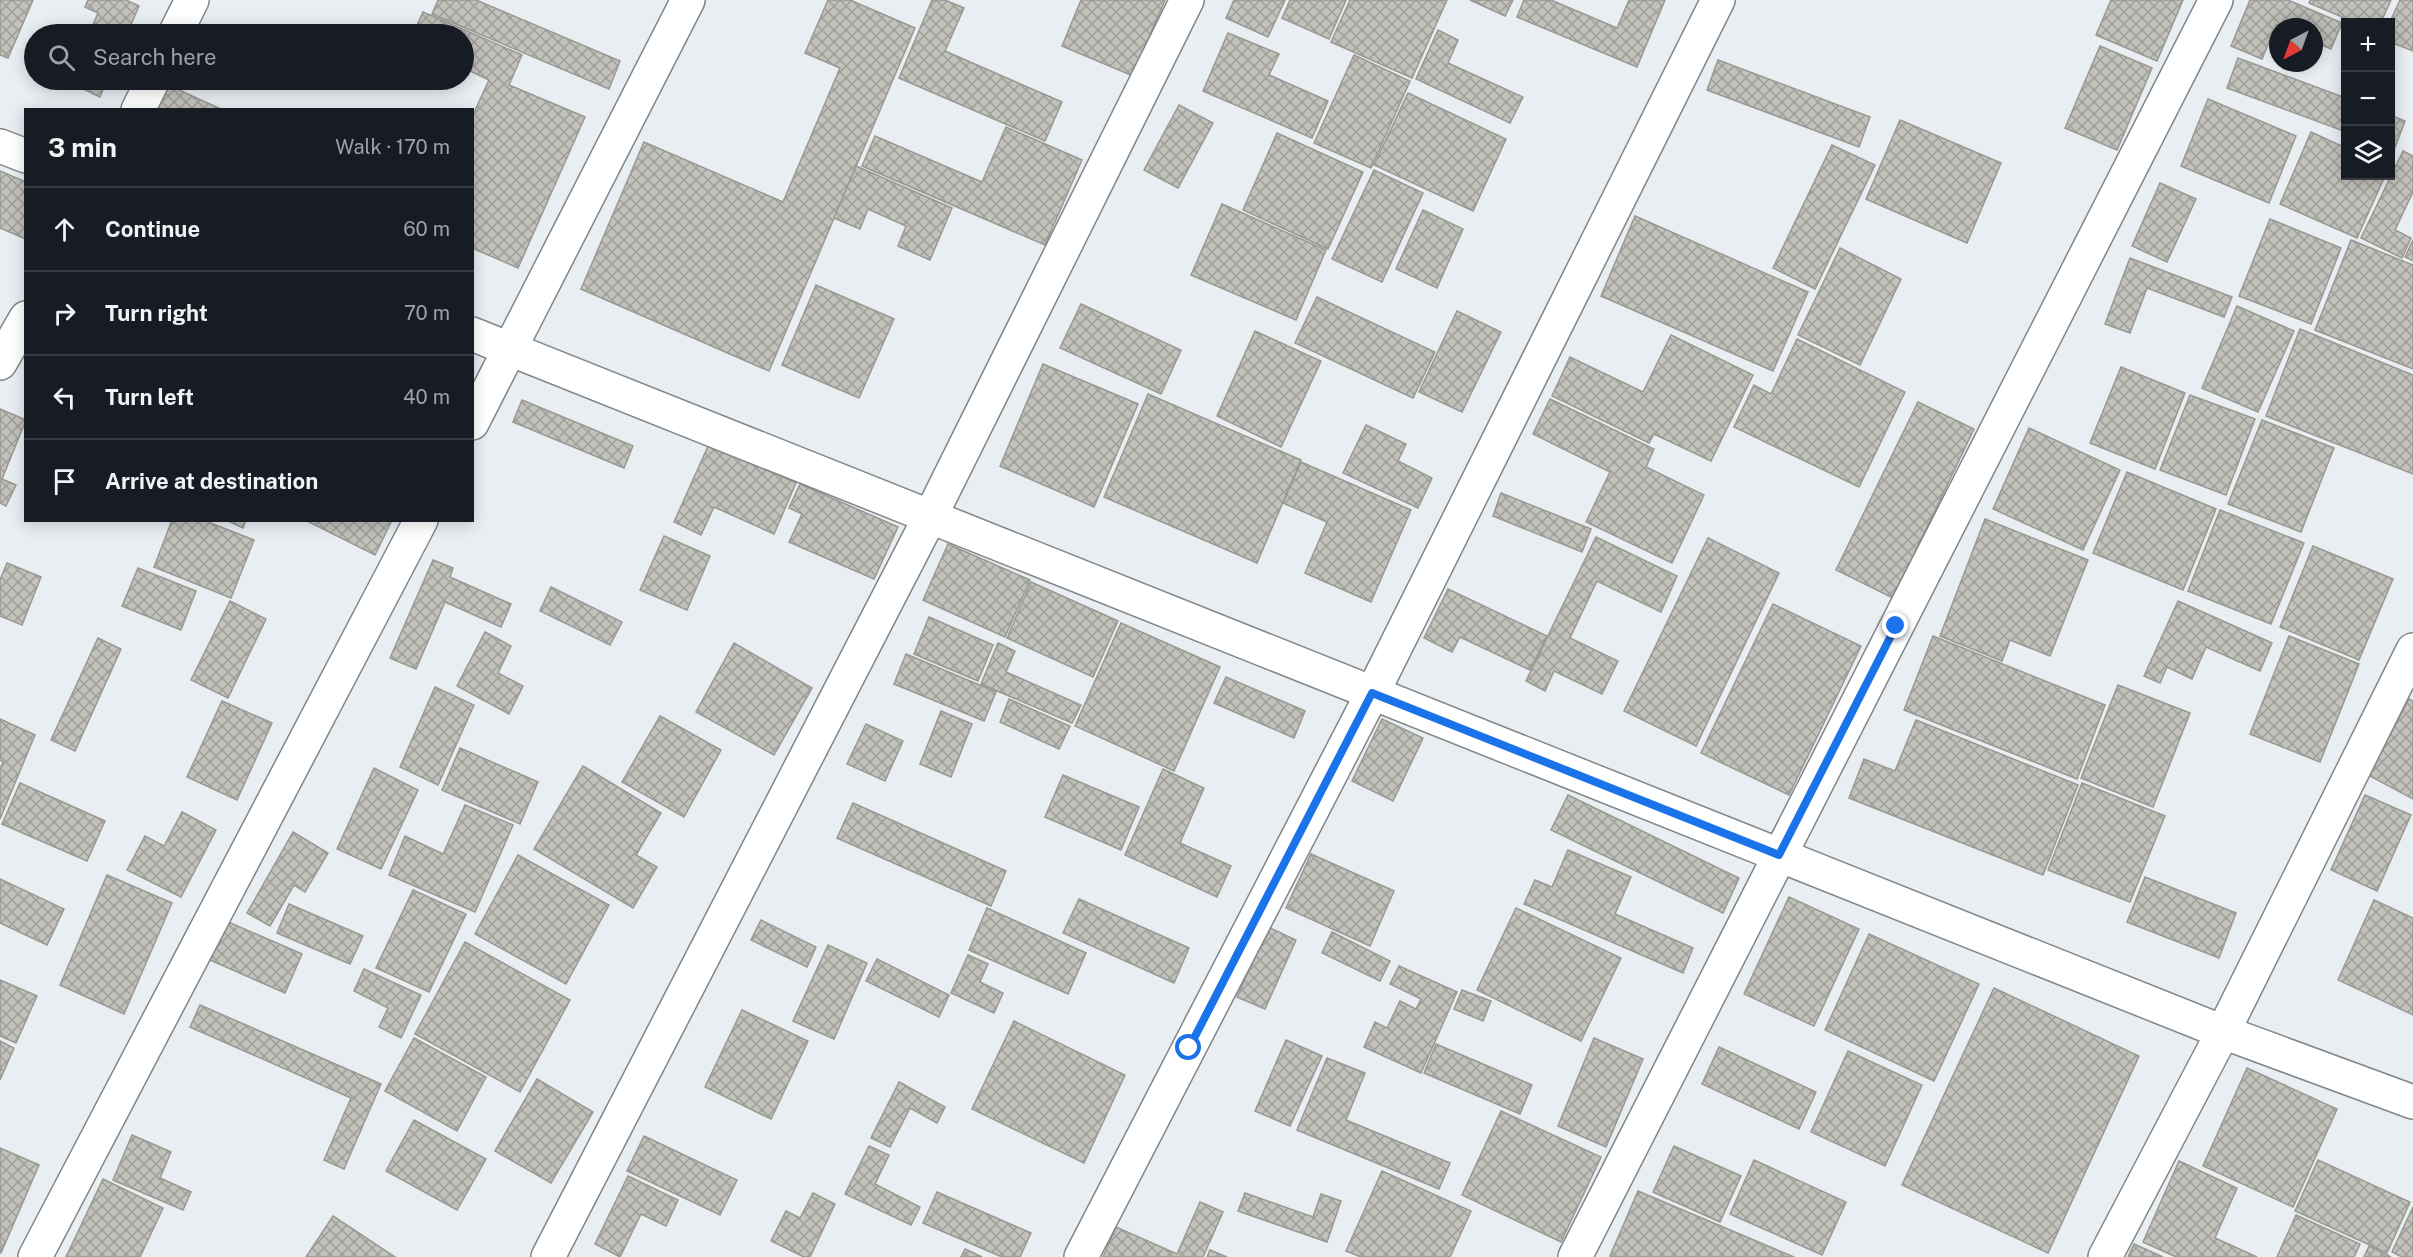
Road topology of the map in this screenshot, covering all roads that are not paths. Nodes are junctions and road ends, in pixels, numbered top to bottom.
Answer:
1 (192, 0) edge
2 (688, 0) edge
3 (1187, 0) edge
4 (1719, 0) edge
5 (2216, 0) edge
6 (180, 24) edge
7 (148, 90) edge
8 (139, 108) edge
9 (0, 146) edge
10 (24, 155) edge
11 (24, 321) edge
12 (474, 335) edge
13 (511, 349) junction
14 (0, 363) edge
15 (474, 419) edge
16 (930, 517) junction
17 (420, 522) edge
18 (2413, 650) edge
19 (1372, 693) junction
20 (1779, 855) junction
21 (2223, 1032) junction
22 (2413, 1102) edge
23 (36, 1257) edge
24 (548, 1257) edge
25 (1081, 1257) edge
26 (1575, 1257) edge
27 (2105, 1257) edge

1 - 6 street
2 - 13 street
3 - 16 street
4 - 19 street
5 - 20 street
7 - 8 street
9 - 10 street
11 - 14 street
12 - 13 street
13 - 15 street
13 - 16 street
16 - 19 street
16 - 24 street
17 - 23 street
18 - 21 street
19 - 20 street
19 - 25 street
20 - 21 street
20 - 26 street
21 - 22 street
21 - 27 street

